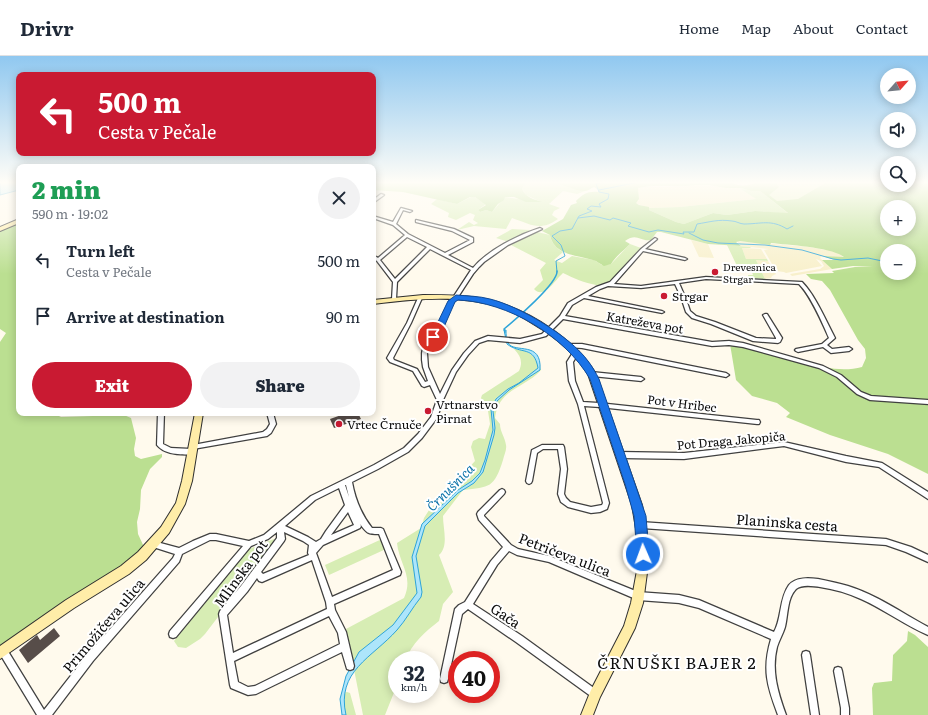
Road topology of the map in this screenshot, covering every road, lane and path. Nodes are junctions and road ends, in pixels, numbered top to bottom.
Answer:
1 (400, 213) edge
2 (376, 218) edge
3 (417, 221) dead end
4 (16, 222) edge
5 (394, 224) junction
6 (0, 229) edge
7 (540, 230) dead end
8 (407, 235) junction
9 (655, 239) dead end
10 (430, 247) junction
11 (642, 250) junction
12 (445, 255) junction
13 (685, 259) dead end
14 (378, 260) joint
15 (474, 270) junction
16 (395, 282) junction
17 (676, 282) junction
18 (609, 285) junction
19 (583, 296) junction
20 (456, 297) junction
21 (420, 298) junction
22 (394, 299) junction
23 (376, 302) edge
24 (662, 312) dead end
25 (765, 315) dead end
26 (562, 317) junction
27 (549, 331) junction
28 (824, 345) junction
29 (849, 348) dead end
30 (573, 349) junction
31 (798, 350) dead end
32 (592, 374) junction
33 (726, 375) dead end
34 (641, 379) dead end
35 (432, 382) junction
36 (440, 400) junction
37 (928, 402) edge
38 (581, 404) junction
39 (604, 406) junction
40 (161, 416) edge
41 (198, 416) edge
42 (271, 416) edge
43 (757, 422) dead end
44 (192, 449) junction
45 (621, 455) junction
46 (349, 480) junction
47 (529, 481) dead end
48 (341, 484) junction
49 (502, 492) dead end
50 (928, 496) edge
51 (349, 506) junction
52 (360, 525) junction
53 (641, 525) junction
54 (280, 526) junction
55 (324, 541) junction
56 (153, 544) junction
57 (249, 544) junction
58 (508, 547) junction
59 (179, 552) junction
60 (313, 554) junction
61 (928, 559) edge
62 (257, 572) junction
63 (638, 596) junction
64 (468, 605) junction
65 (331, 606) junction
66 (928, 631) edge
67 (173, 634) dead end
68 (776, 637) junction
69 (345, 646) junction
70 (2, 652) edge
71 (806, 655) dead end
72 (230, 659) junction
73 (350, 666) dead end
74 (838, 671) dead end
75 (444, 679) dead end
76 (595, 694) junction
77 (42, 715) edge
78 (46, 715) edge
79 (587, 715) edge
80 (783, 715) edge
81 (815, 715) edge
82 (845, 715) edge

1 - 5 street
2 - 5 street
3 - 12 street
4 - 6 street
5 - 8 street
7 - 15 street
8 - 10 street
8 - 14 street
9 - 11 street
10 - 12 street
10 - 16 street
11 - 13 street
11 - 18 street
12 - 15 street
14 - 16 street
15 - 20 street
16 - 22 street
17 - 18 street
17 - 25 street
17 - 28 street
18 - 19 street
19 - 24 street
19 - 26 street
20 - 21 street
20 - 27 street
20 - 35 street
21 - 22 street
21 - 35 street
22 - 23 street
26 - 27 street
26 - 37 street, Katreževa pot
27 - 30 street
27 - 36 street
28 - 29 street
28 - 31 street
30 - 32 street
30 - 33 street
30 - 38 street
32 - 34 street, Pot v Hribec
32 - 39 street
35 - 36 street
36 - 46 street
38 - 39 street, Pot v Hribec
38 - 47 street
39 - 43 street, Pot v Hribec
39 - 45 street
40 - 44 street
41 - 44 street
42 - 44 street
44 - 56 street
45 - 50 street, Pot Draga Jakopiča
45 - 53 street
46 - 48 street
46 - 52 street
48 - 51 street
48 - 54 street
49 - 58 street, Petričeva ulica
51 - 52 street
51 - 55 street
52 - 55 street
52 - 65 street
53 - 61 street, Planinska cesta
53 - 63 street
54 - 57 street
54 - 60 street
54 - 62 street, Mlinska pot
55 - 60 street
56 - 59 street
56 - 70 street
57 - 59 street, Primožičeva ulica
57 - 67 street
58 - 63 street, Petričeva ulica
58 - 64 street
59 - 78 street, Primožičeva ulica
60 - 62 street
60 - 65 street
62 - 72 street, Mlinska pot
63 - 68 street, Petričeva ulica
63 - 76 street
64 - 75 street
64 - 76 street, Gača
65 - 69 street
65 - 72 street
66 - 68 street
68 - 80 street
69 - 72 street, Mlinska pot
69 - 73 street
70 - 77 street
71 - 81 street
74 - 82 street
76 - 79 street

